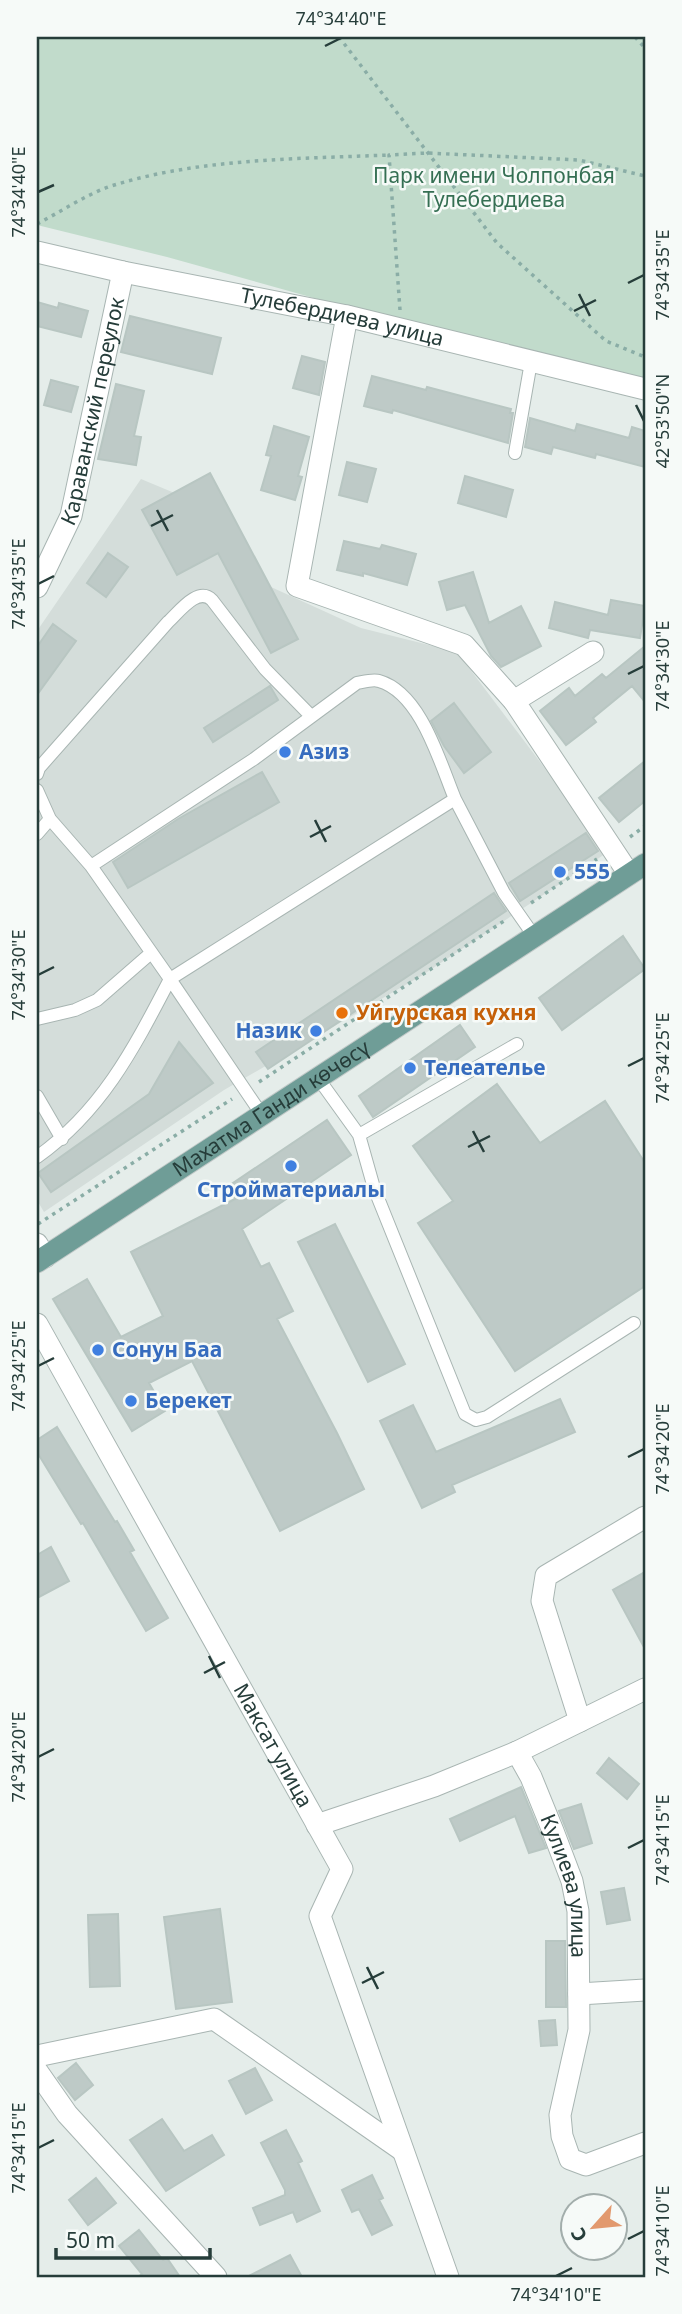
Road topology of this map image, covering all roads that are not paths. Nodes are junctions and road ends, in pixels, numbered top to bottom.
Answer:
1 (37, 252) edge
2 (123, 272) junction
3 (347, 316) junction
4 (531, 362) junction
5 (645, 389) edge
6 (514, 453) dead end
7 (47, 543) edge
8 (37, 587) edge
9 (593, 652) dead end
10 (514, 701) junction
11 (311, 716) junction
12 (37, 774) edge
13 (37, 790) edge
14 (455, 799) junction
15 (50, 819) junction
16 (37, 834) edge
17 (91, 866) junction
18 (637, 869) edge
19 (534, 936) junction
20 (151, 953) junction
21 (170, 979) junction
22 (37, 1019) edge
23 (517, 1044) dead end
24 (318, 1078) junction
25 (37, 1096) edge
26 (262, 1115) junction
27 (359, 1135) junction
28 (62, 1139) junction
29 (37, 1157) edge
30 (39, 1254) edge
31 (634, 1323) dead end
32 (37, 1324) edge
33 (645, 1517) edge
34 (645, 1689) edge
35 (580, 1721) junction
36 (517, 1752) junction
37 (317, 1825) junction
38 (645, 1990) edge
39 (579, 1993) junction
40 (37, 2056) edge
41 (37, 2071) edge
42 (645, 2143) edge
43 (402, 2150) junction
44 (216, 2277) edge
45 (448, 2277) edge

1 - 2 street, Тулебердиева улица
2 - 3 street, Тулебердиева улица
2 - 7 street, Караванский переулок
3 - 4 street, Тулебердиева улица
3 - 10 street
4 - 5 street, Тулебердиева улица
4 - 6 lane
7 - 8 street, Караванский переулок
9 - 10 street
10 - 18 street
11 - 12 lane
11 - 14 lane
11 - 17 lane
13 - 15 lane
14 - 19 lane
14 - 21 lane
15 - 16 lane
15 - 17 lane
17 - 20 lane
18 - 19 main road, Махатма Ганди көчөсү
19 - 24 main road, Махатма Ганди көчөсү
20 - 21 lane
20 - 22 lane
21 - 26 lane
21 - 28 lane
23 - 27 lane
24 - 26 main road, Махатма Ганди көчөсү
24 - 27 lane
25 - 28 lane
26 - 30 main road, Махатма Ганди көчөсү
27 - 31 lane
28 - 29 lane
32 - 37 street, Максат улица
33 - 35 street
34 - 35 street
35 - 36 street
36 - 37 street
36 - 39 street, Кулиева улица
37 - 43 street, Максат улица
38 - 39 street
39 - 42 street, Кулиева улица
40 - 43 street
41 - 44 street
43 - 45 street, Максат улица

